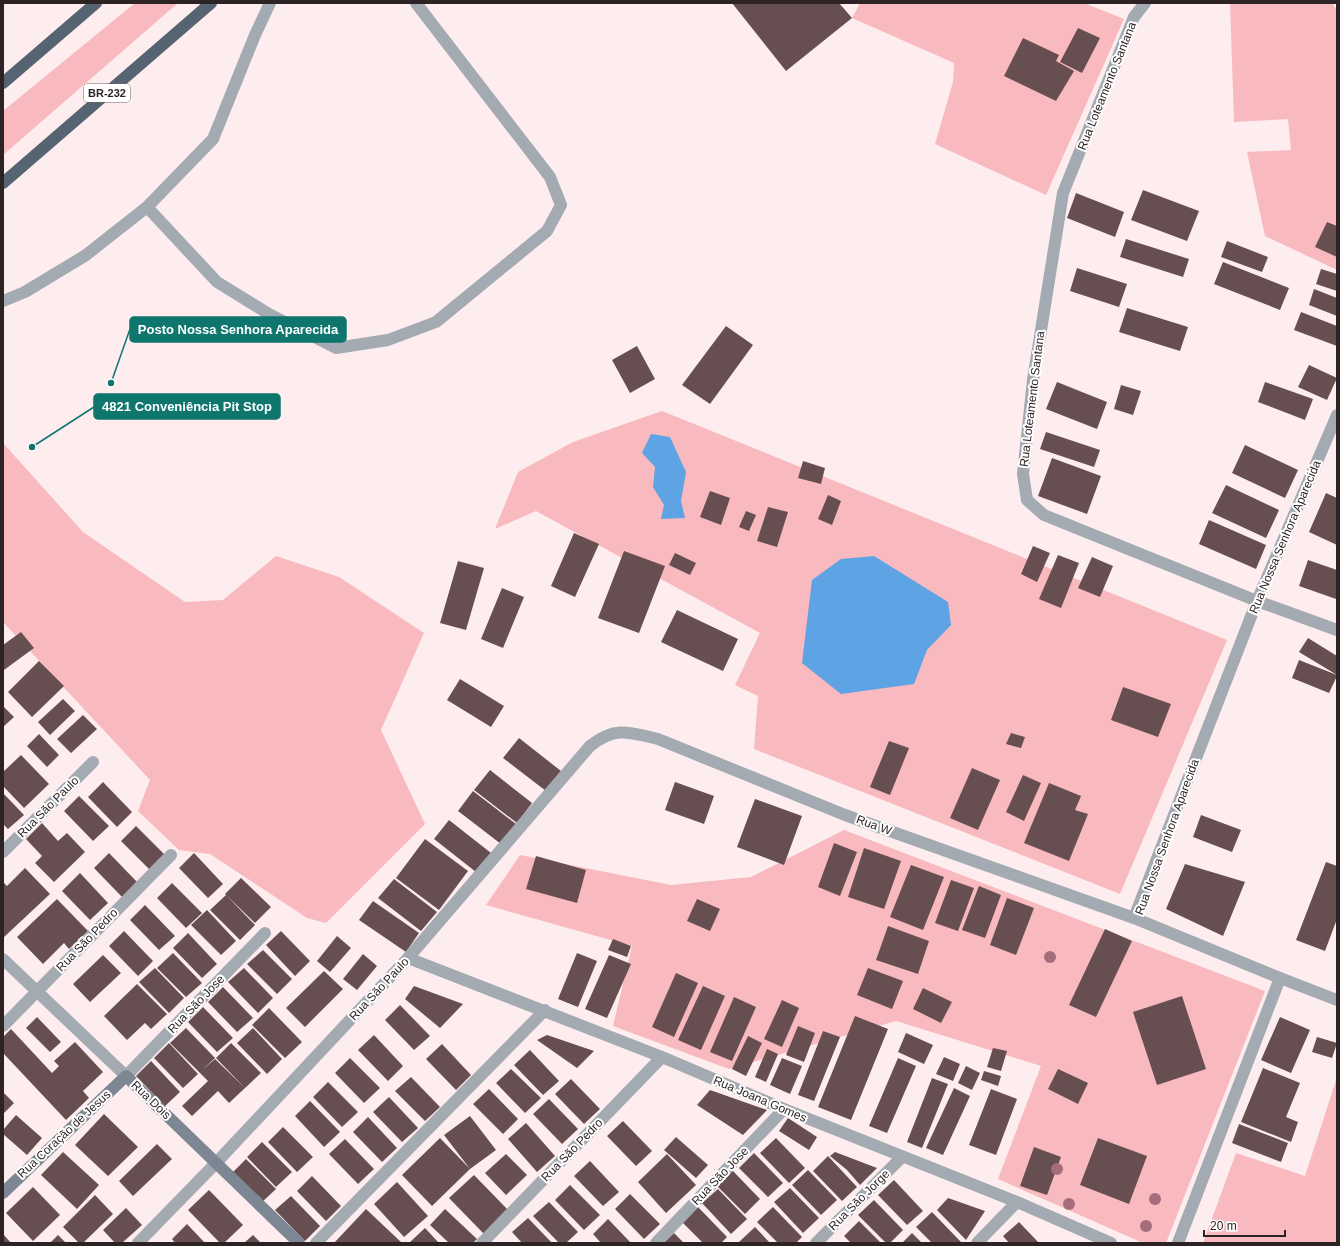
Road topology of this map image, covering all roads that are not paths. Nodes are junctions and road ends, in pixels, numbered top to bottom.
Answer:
1 (96, 3) edge
2 (211, 3) edge
3 (270, 3) edge
4 (416, 3) edge
5 (1145, 3) edge
6 (3, 83) edge
7 (3, 183) edge
8 (147, 207) junction
9 (3, 301) edge
10 (1337, 415) edge
11 (1257, 601) junction
12 (1337, 630) edge
13 (614, 732) joint
14 (93, 762) dead end
15 (3, 852) edge
16 (171, 855) dead end
17 (1134, 918) junction
18 (265, 933) dead end
19 (408, 958) junction
20 (3, 959) edge
21 (1280, 978) junction
22 (36, 992) junction
23 (1337, 1000) edge
24 (545, 1010) junction
25 (3, 1026) edge
26 (662, 1057) junction
27 (126, 1076) junction
28 (784, 1109) junction
29 (902, 1157) junction
30 (216, 1164) junction
31 (3, 1193) edge
32 (1017, 1202) junction
33 (138, 1243) edge
34 (299, 1243) edge
35 (316, 1243) edge
36 (482, 1243) edge
37 (656, 1243) edge
38 (816, 1243) edge
39 (977, 1243) edge
40 (1111, 1243) edge
41 (1178, 1243) edge

1 - 6 highway
2 - 7 highway, BR-232
3 - 8 street
4 - 8 street
5 - 11 street, Rua Loteamento Santana
8 - 9 street
10 - 11 street, Rua Nossa Senhora Aparecida
11 - 12 street, Rua Loteamento Santana
11 - 17 street, Rua Nossa Senhora Aparecida
13 - 17 street, Rua W
13 - 19 street, Rua São Paulo
14 - 15 street, Rua São Paulo
16 - 22 street, Rua São Pedro
17 - 21 street, Rua Nossa Senhora Aparecida
18 - 27 street, Rua São Jose
19 - 24 street, Rua Joana Gomes
19 - 30 street, Rua São Paulo
20 - 22 street, Rua Dois
21 - 23 street, Rua Nossa Senhora Aparecida
21 - 41 street
22 - 25 street, Rua São Pedro
22 - 27 street, Rua Dois
24 - 26 street, Rua Joana Gomes
24 - 35 street
26 - 28 street, Rua Joana Gomes
26 - 36 street, Rua São Pedro
27 - 30 main road, Rua Dois
27 - 31 main road, Rua Coração de Jesus
28 - 29 street, Rua Joana Gomes
28 - 37 street, Rua São Jose
29 - 32 street, Rua Joana Gomes
29 - 38 street, Rua São Jorge
30 - 33 street, Rua São Paulo
30 - 34 main road, Rua Dois
32 - 39 street
32 - 40 street, Rua Joana Gomes

